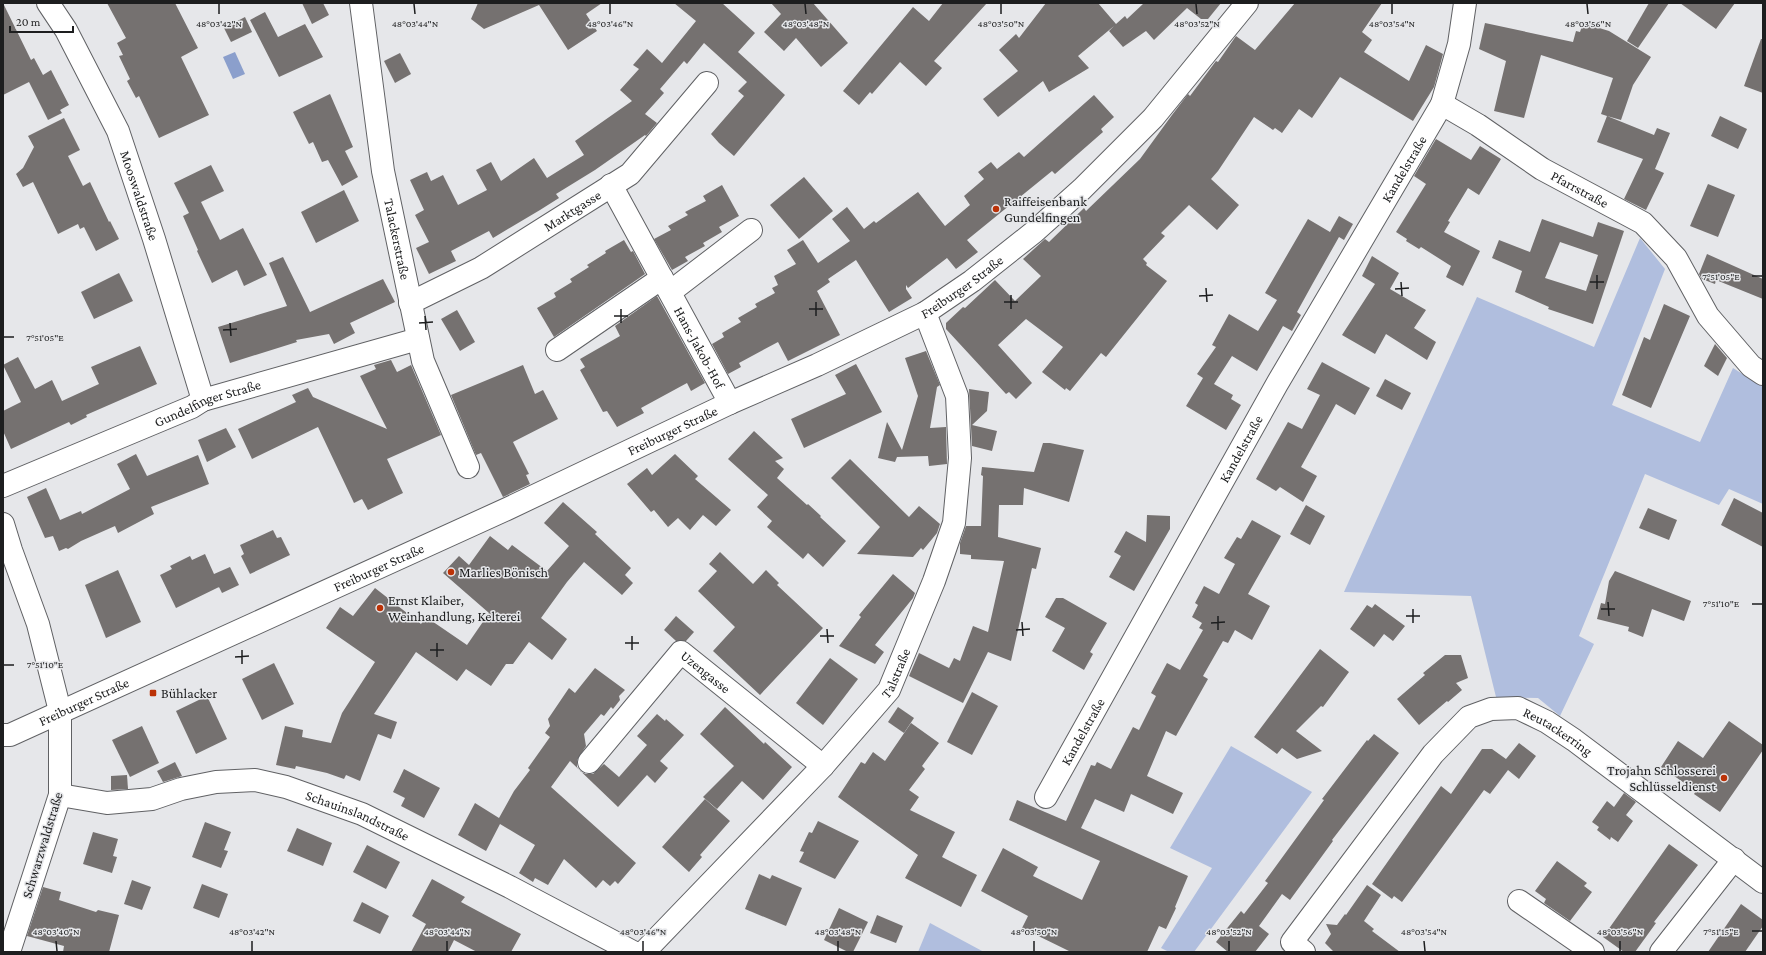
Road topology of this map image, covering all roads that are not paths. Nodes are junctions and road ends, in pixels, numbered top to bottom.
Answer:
1 (48, 3) edge
2 (361, 3) edge
3 (1247, 3) edge
4 (1465, 3) edge
5 (707, 83) dead end
6 (1442, 104) junction
7 (611, 185) junction
8 (751, 230) dead end
9 (666, 285) junction
10 (410, 303) junction
11 (925, 313) junction
12 (418, 339) junction
13 (557, 350) dead end
14 (1763, 374) edge
15 (203, 400) junction
16 (730, 403) junction
17 (468, 467) dead end
18 (3, 486) edge
19 (3, 524) edge
20 (7, 552) edge
21 (60, 711) junction
22 (5, 738) edge
23 (589, 762) dead end
24 (823, 766) junction
25 (60, 795) junction
26 (1046, 797) dead end
27 (1734, 859) junction
28 (1763, 882) edge
29 (1519, 901) dead end
30 (1293, 949) edge
31 (9, 952) edge
32 (633, 952) edge
33 (644, 952) edge
34 (1593, 952) edge
35 (1662, 952) edge

1 - 15 street, Mooswaldstraße
2 - 10 street, Talackerstraße
3 - 11 street, Freiburger Straße
4 - 6 street
5 - 7 street, Marktgasse
6 - 14 street, Pfarrstraße
6 - 26 street, Kandelstraße
7 - 9 street, Hans-Jakob-Hof
7 - 10 street, Marktgasse
8 - 9 street, Hans-Jakob-Hof
9 - 13 street, Hans-Jakob-Hof
9 - 16 street, Hans-Jakob-Hof
10 - 12 street, Talackerstraße
11 - 16 street, Freiburger Straße
11 - 24 street, Talstraße
12 - 15 street, Gundelfinger Straße
12 - 17 street, Talackerstraße
15 - 18 street, Gundelfinger Straße
16 - 21 street, Freiburger Straße
19 - 20 street, Schwarzwaldstraße
20 - 21 street, Schwarzwaldstraße
21 - 22 street, Freiburger Straße
21 - 25 street, Schwarzwaldstraße
23 - 24 street, Uzengasse
24 - 33 street, Talstraße
25 - 31 street, Schwarzwaldstraße
25 - 32 street, Schauinslandstraße
27 - 28 street, Reutackerring
27 - 30 street, Reutackerring
27 - 35 street
29 - 34 street

